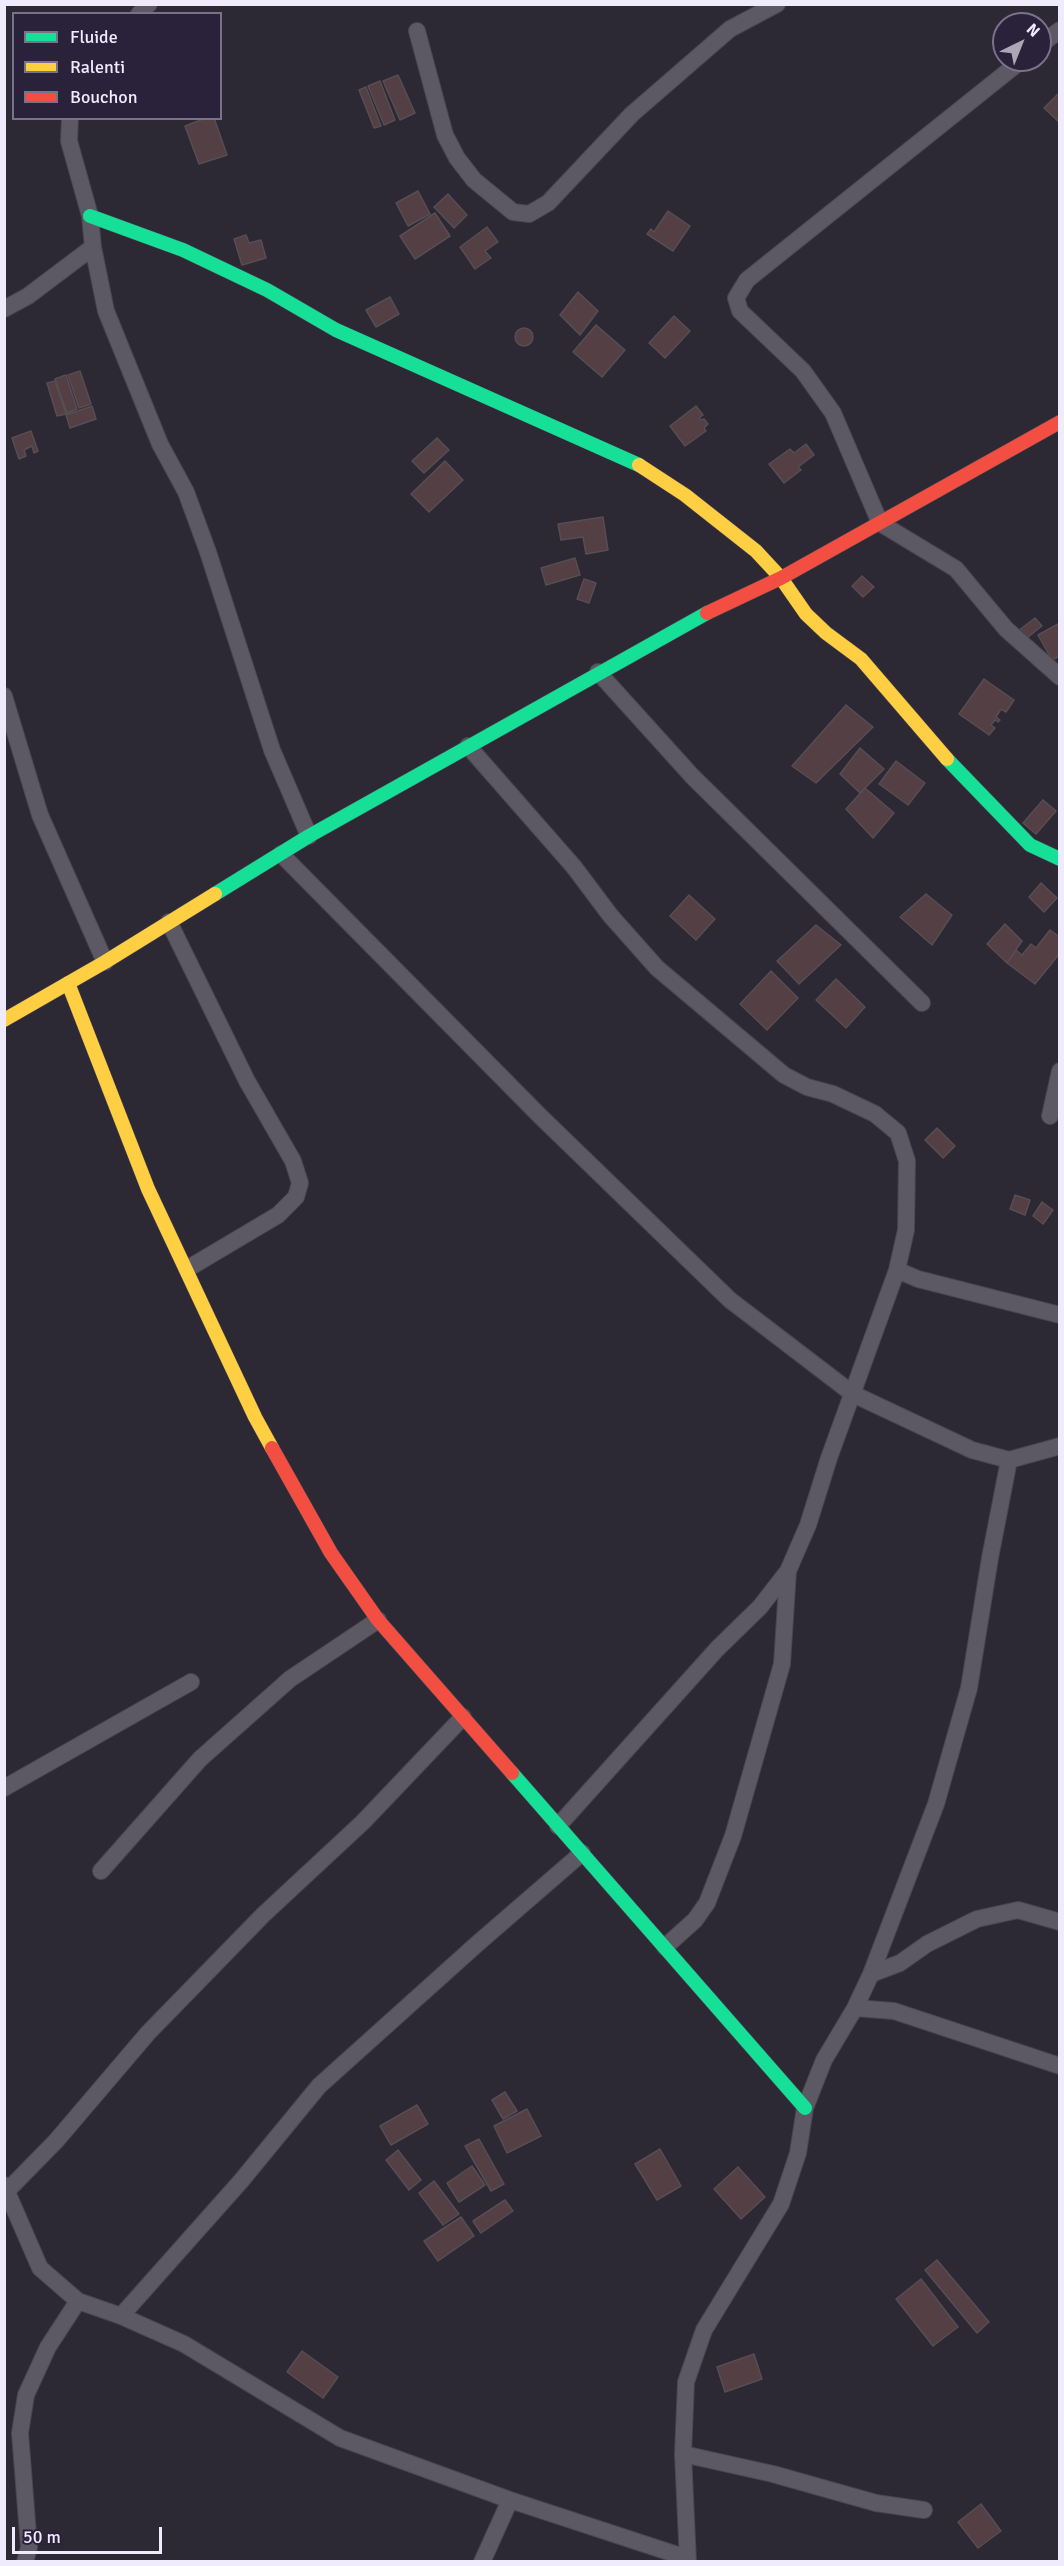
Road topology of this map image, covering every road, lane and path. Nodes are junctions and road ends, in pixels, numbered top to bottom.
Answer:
1 (777, 4) edge
2 (417, 31) dead end
3 (1007, 72) edge
4 (70, 120) edge
5 (90, 216) junction
6 (93, 247) junction
7 (4, 309) edge
8 (1059, 422) edge
9 (880, 523) junction
10 (781, 578) junction
11 (598, 672) junction
12 (1059, 677) edge
13 (4, 696) edge
14 (468, 746) junction
15 (309, 836) junction
16 (281, 854) junction
17 (1059, 859) edge
18 (169, 922) junction
19 (105, 962) junction
20 (68, 983) junction
21 (922, 1003) dead end
22 (4, 1020) edge
23 (1059, 1071) edge
24 (1050, 1116) dead end
25 (187, 1269) junction
26 (897, 1270) junction
27 (1059, 1315) edge
28 (854, 1394) junction
29 (1059, 1446) edge
30 (1009, 1460) junction
31 (788, 1571) junction
32 (378, 1620) junction
33 (192, 1682) dead end
34 (463, 1717) junction
35 (4, 1788) edge
36 (558, 1826) junction
37 (582, 1853) junction
38 (101, 1871) dead end
39 (1059, 1922) edge
40 (664, 1947) junction
41 (871, 1974) junction
42 (855, 2008) junction
43 (1059, 2066) edge
44 (805, 2108) junction
45 (6, 2188) edge
46 (78, 2301) junction
47 (122, 2316) junction
48 (683, 2454) junction
49 (510, 2500) junction
50 (924, 2510) dead end
51 (687, 2560) edge
52 (25, 2562) edge
53 (482, 2562) edge

1 - 2 street
3 - 9 street
4 - 5 street
5 - 6 street
5 - 10 street
6 - 7 street
6 - 15 street
8 - 9 street
9 - 10 street
9 - 12 street
10 - 11 street
10 - 17 street
11 - 14 street
11 - 21 street
13 - 19 street
14 - 15 street
14 - 26 street
15 - 16 street
16 - 18 street
16 - 28 street
18 - 19 street
18 - 25 street
19 - 20 street
20 - 22 street
20 - 25 street
23 - 24 street
25 - 32 street
26 - 27 street
26 - 28 street
28 - 30 street
28 - 31 street
29 - 30 street
30 - 41 street
31 - 36 street
31 - 40 street
32 - 34 street
32 - 38 street
33 - 35 street
34 - 36 street
34 - 45 street
36 - 37 street
37 - 40 street
37 - 47 street
39 - 41 street
40 - 44 street
41 - 42 street
42 - 43 street
42 - 44 street
44 - 48 street
45 - 46 street
46 - 47 street
46 - 52 street
47 - 49 street
48 - 50 street
48 - 51 street
49 - 51 street
49 - 53 street

